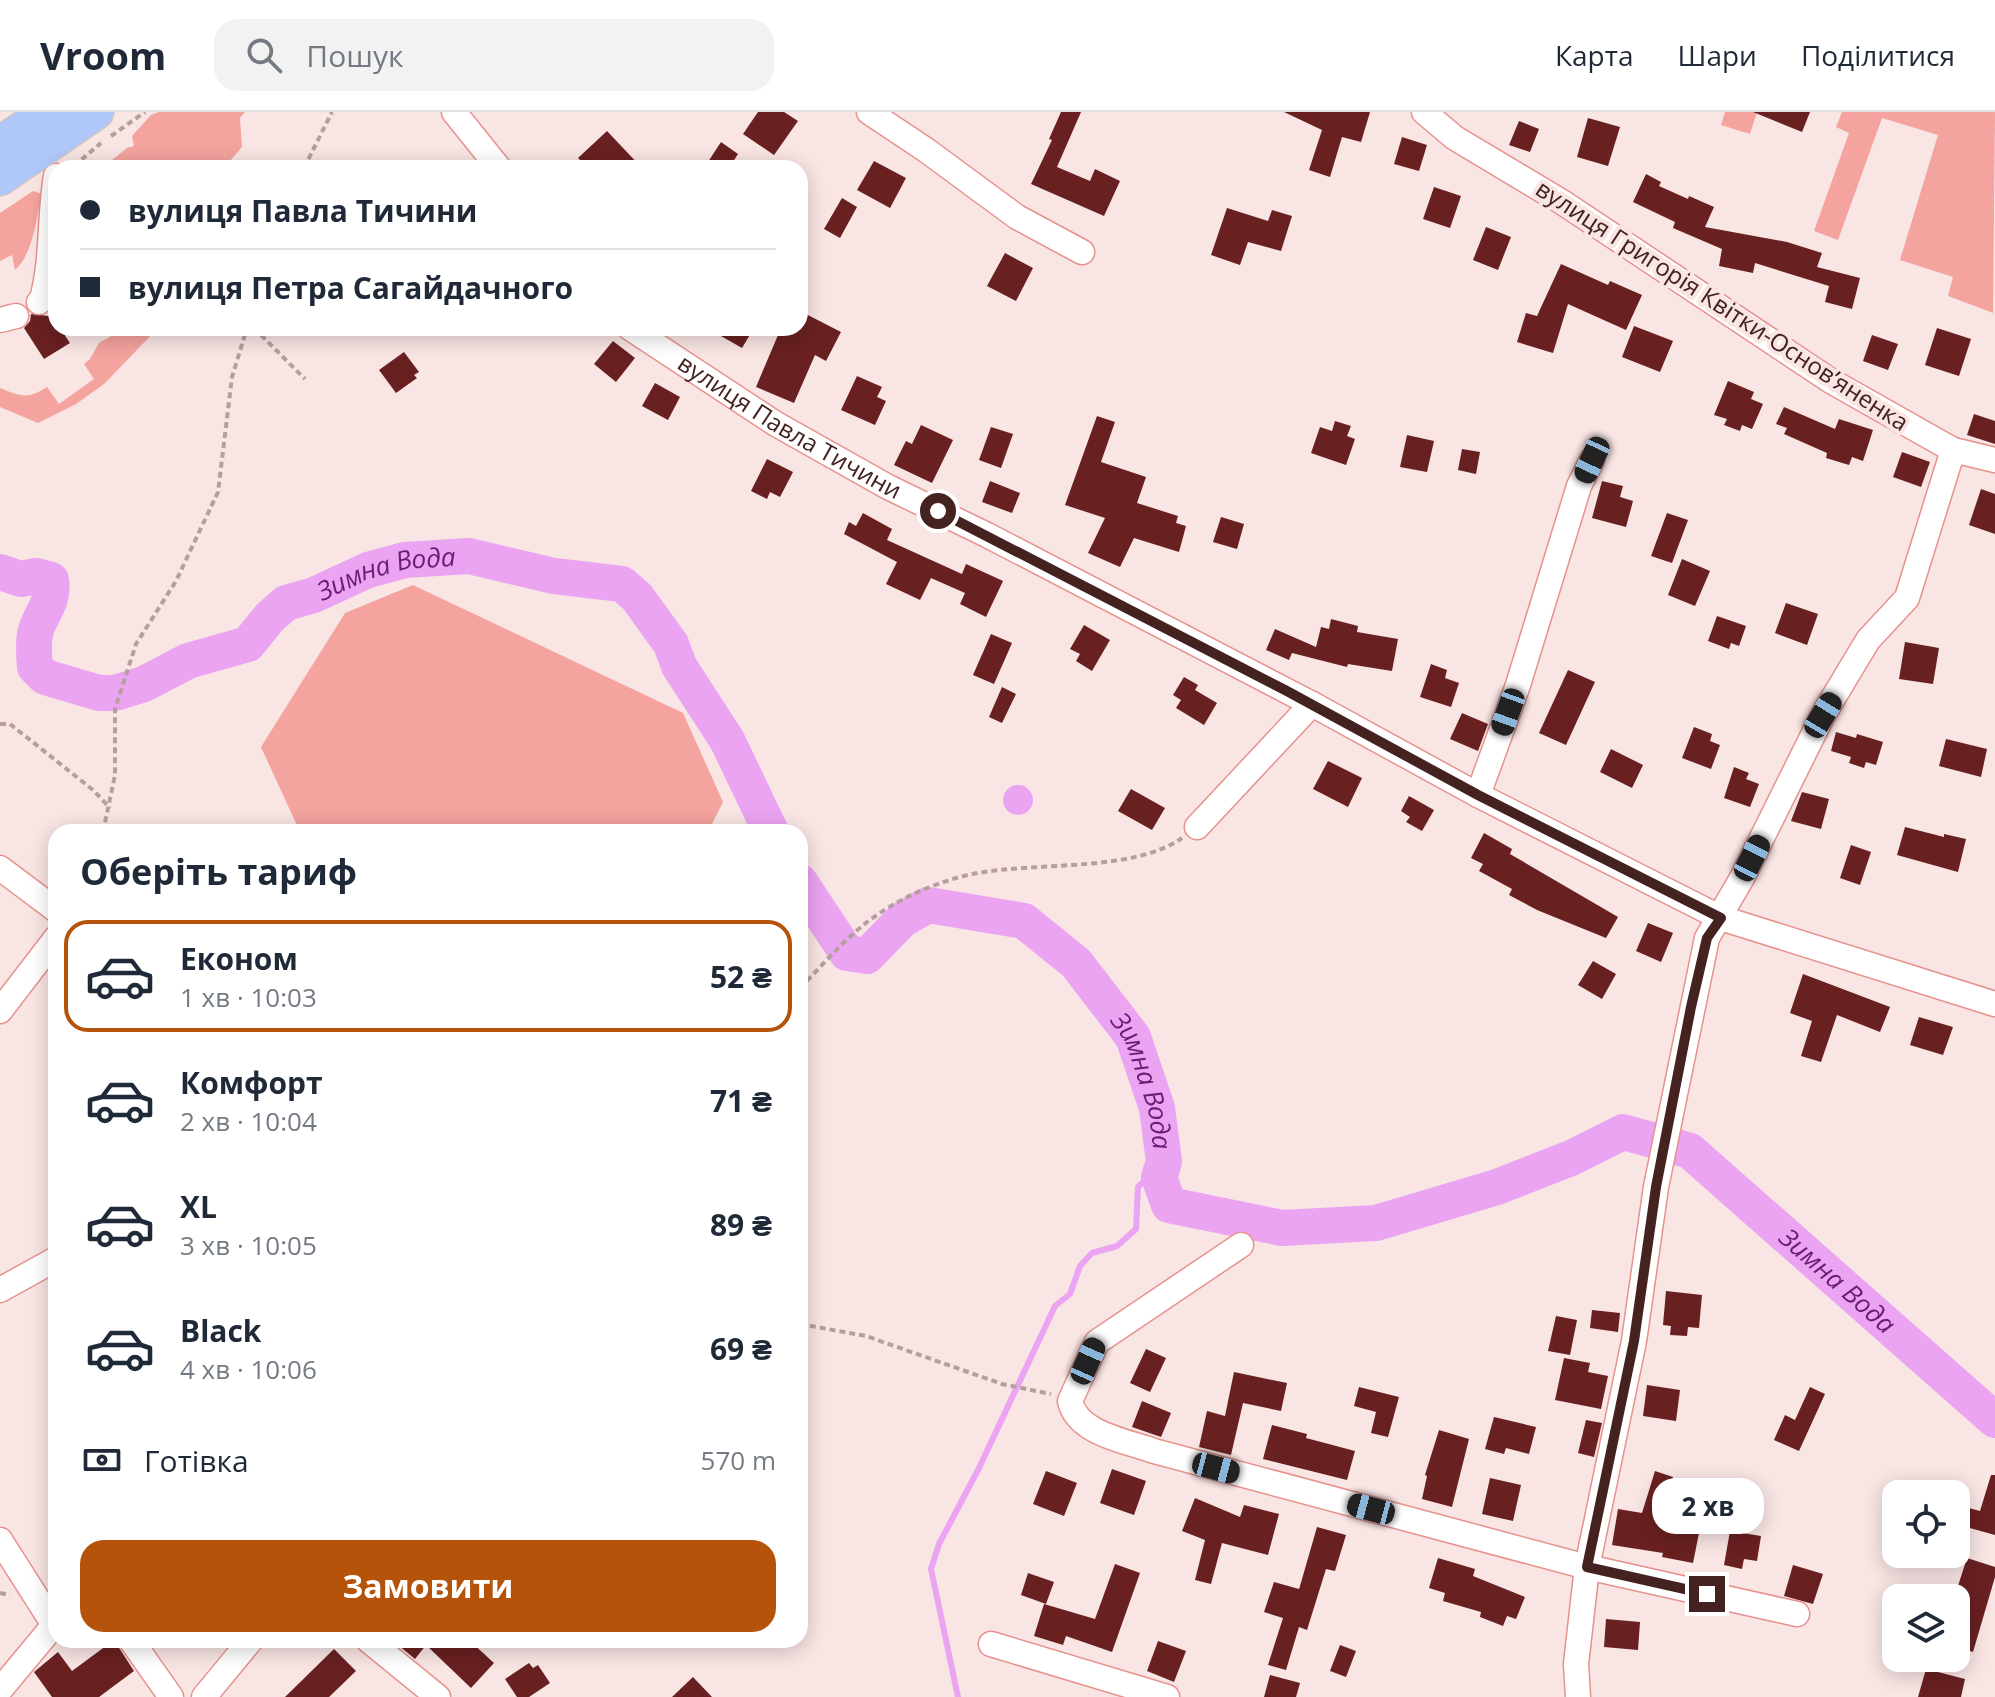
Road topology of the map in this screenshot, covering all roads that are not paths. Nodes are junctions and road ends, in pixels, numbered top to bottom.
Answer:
1 (96, 112) edge
2 (454, 112) edge
3 (869, 112) edge
4 (1424, 112) edge
5 (1456, 112) edge
6 (56, 123) edge
7 (1455, 138) junction
8 (0, 144) edge
9 (57, 160) edge
10 (493, 160) edge
11 (0, 178) edge
12 (1082, 252) dead end
13 (48, 277) edge
14 (39, 302) dead end
15 (642, 336) edge
16 (1953, 450) junction
17 (1592, 460) dead end
18 (1995, 460) edge
19 (1312, 704) junction
20 (1478, 795) junction
21 (1197, 827) road end
22 (0, 868) edge
23 (48, 904) edge
24 (1721, 918) junction
25 (48, 948) edge
26 (1995, 1004) edge
27 (0, 1011) edge
28 (1241, 1245) dead end
29 (48, 1263) edge
30 (0, 1290) edge
31 (0, 1540) edge
32 (1587, 1567) junction
33 (48, 1613) edge
34 (1797, 1614) dead end
35 (48, 1632) edge
36 (991, 1644) dead end
37 (137, 1648) edge
38 (241, 1648) edge
39 (378, 1648) edge
40 (0, 1690) edge
41 (171, 1697) edge
42 (204, 1697) edge
43 (438, 1697) edge
44 (1167, 1697) edge
45 (1578, 1697) edge

1 - 6 highway
2 - 10 street
3 - 12 street
4 - 7 street, вулиця Григорія Квітки-Основʼяненка
5 - 7 street
6 - 8 highway
6 - 9 street
6 - 11 highway
7 - 16 street, вулиця Григорія Квітки-Основʼяненка
13 - 14 street
15 - 19 street, вулиця Павла Тичини
16 - 18 street, вулиця Григорія Квітки-Основʼяненка
16 - 24 street
17 - 20 street
19 - 20 street, вулиця Павла Тичини
19 - 21 street
20 - 24 street, вулиця Павла Тичини
22 - 23 street
24 - 26 street, вулиця Павла Тичини
24 - 32 street
25 - 27 street
28 - 32 street
29 - 30 street
31 - 33 street
32 - 34 street
32 - 45 street
35 - 40 street
36 - 44 street
37 - 41 street
38 - 42 street
39 - 43 street

